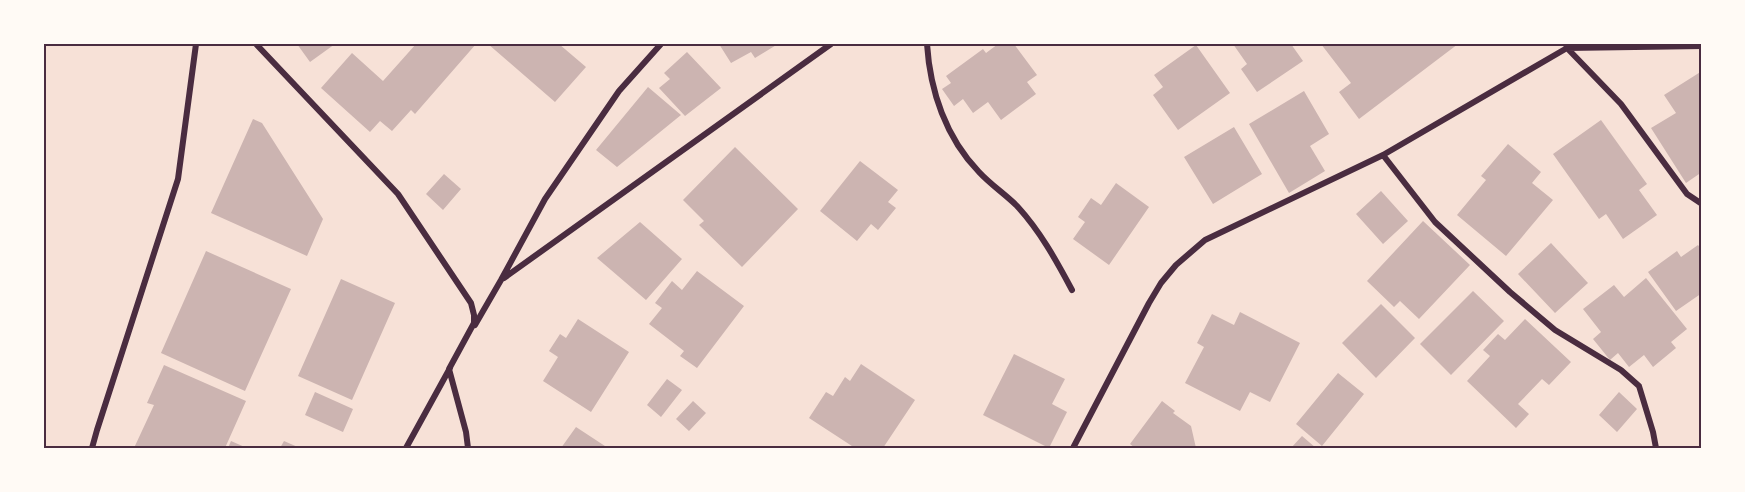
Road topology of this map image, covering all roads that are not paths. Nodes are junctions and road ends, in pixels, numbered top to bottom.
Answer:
1 (196, 44) edge
2 (256, 44) edge
3 (661, 44) edge
4 (831, 44) edge
5 (927, 44) edge
6 (1566, 46) edge
7 (1701, 46) edge
8 (1383, 155) junction
9 (1701, 204) edge
10 (501, 280) junction
11 (1072, 290) dead end
12 (449, 369) junction
13 (92, 448) edge
14 (406, 448) edge
15 (468, 448) edge
16 (1073, 448) edge
17 (1656, 448) edge

1 - 13 street
2 - 12 street
3 - 10 street
4 - 10 street
5 - 11 street
6 - 7 street
6 - 8 street
6 - 9 street
8 - 16 street
8 - 17 street
10 - 12 street
12 - 14 street
12 - 15 street

